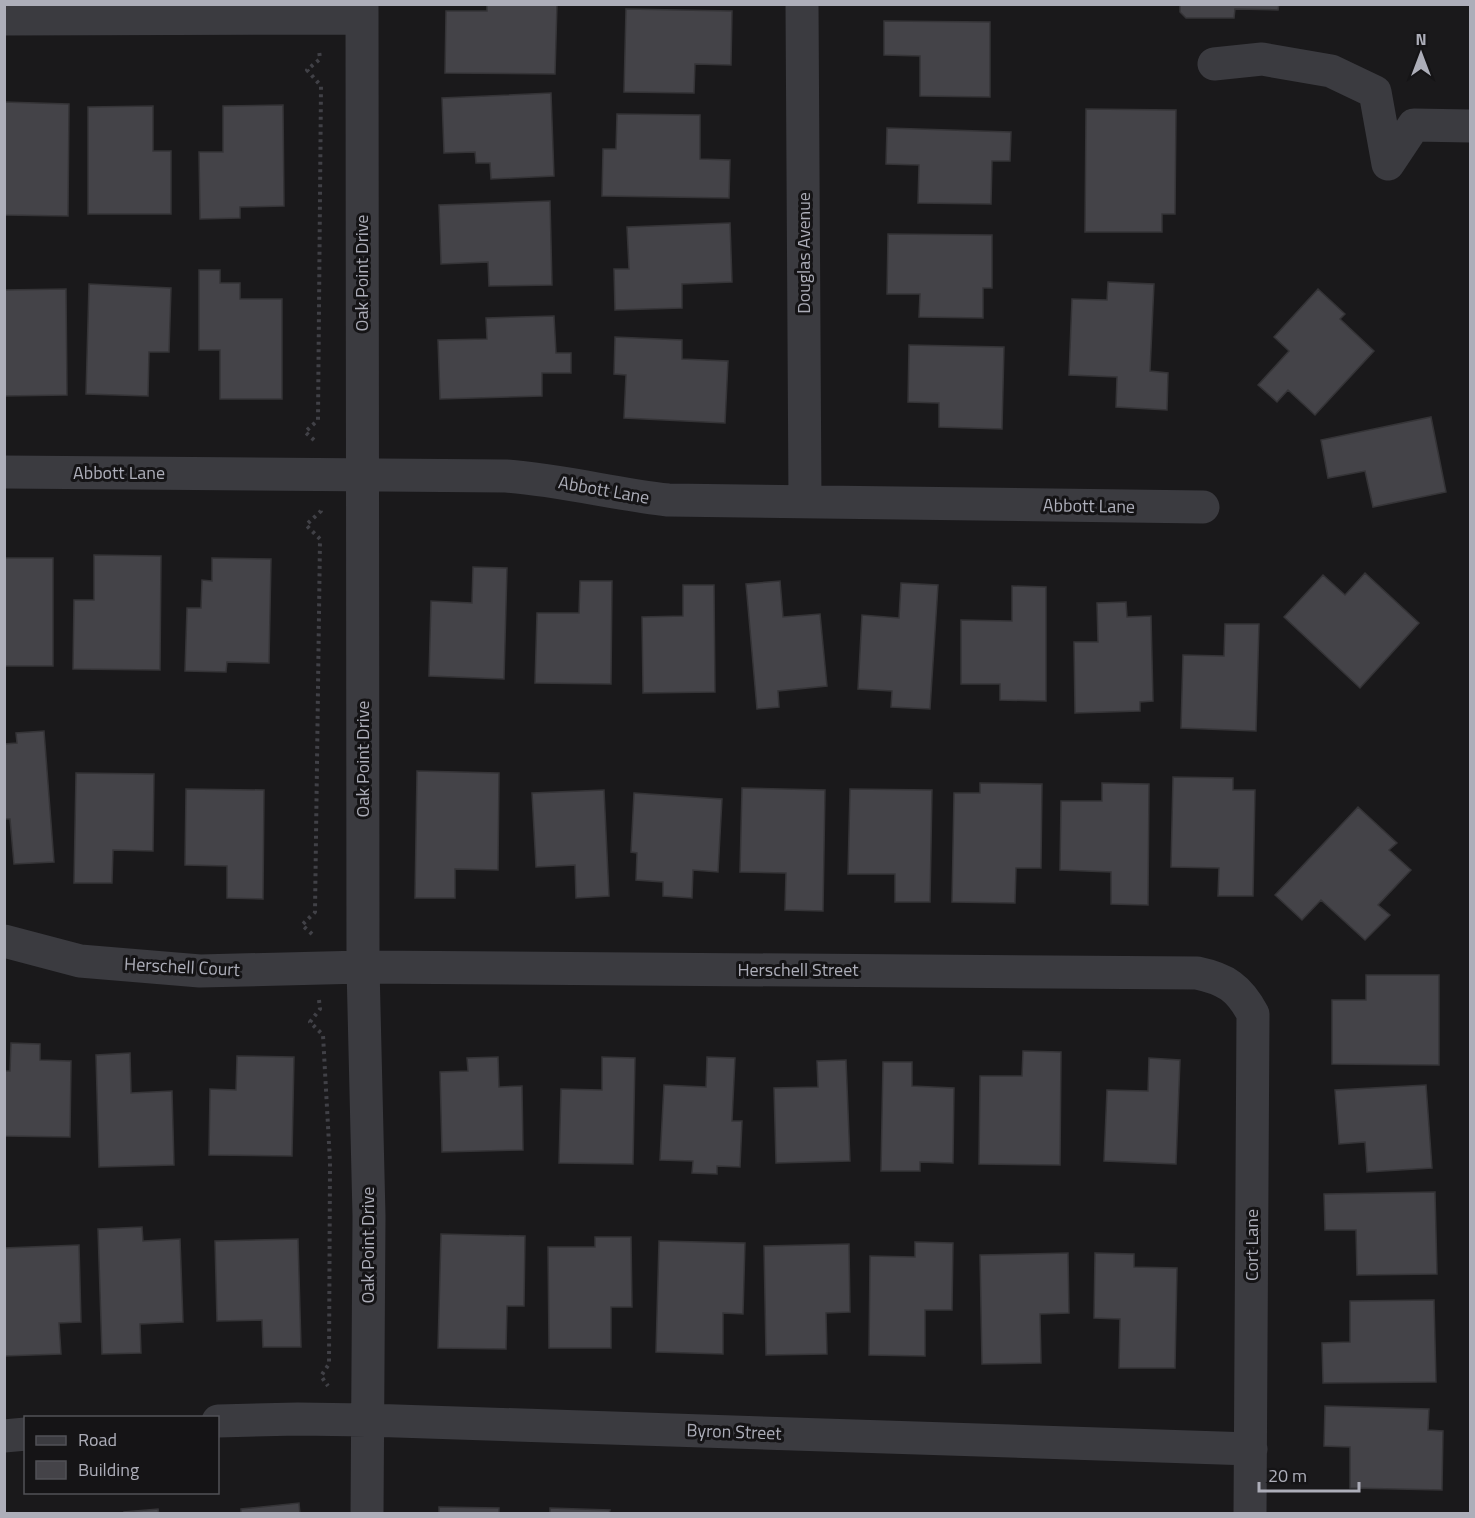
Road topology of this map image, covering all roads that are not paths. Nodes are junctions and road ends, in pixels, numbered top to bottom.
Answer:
1 (802, 4) edge
2 (362, 11) edge
3 (4, 19) edge
4 (1214, 64) dead end
5 (1470, 126) edge
6 (4, 472) edge
7 (362, 474) junction
8 (805, 502) junction
9 (1203, 507) dead end
10 (4, 941) edge
11 (363, 967) junction
12 (1231, 985) joint
13 (367, 1405) junction
14 (219, 1421) edge
15 (24, 1434) edge
16 (4, 1436) edge
17 (1251, 1449) junction
18 (367, 1514) edge
19 (1250, 1514) edge

1 - 8 street, Douglas Avenue
2 - 3 street
2 - 7 street, Oak Point Drive
4 - 5 street
6 - 7 street, Abbott Lane
7 - 8 street, Abbott Lane
7 - 11 street, Oak Point Drive
8 - 9 street, Abbott Lane
10 - 11 street, Herschell Court
11 - 12 street, Herschell Street
11 - 13 street, Oak Point Drive
12 - 17 street, Cort Lane
13 - 14 street, Byron Street
13 - 17 street, Byron Street
13 - 18 street, Oak Point Drive
15 - 16 street
17 - 19 street, Cort Lane

